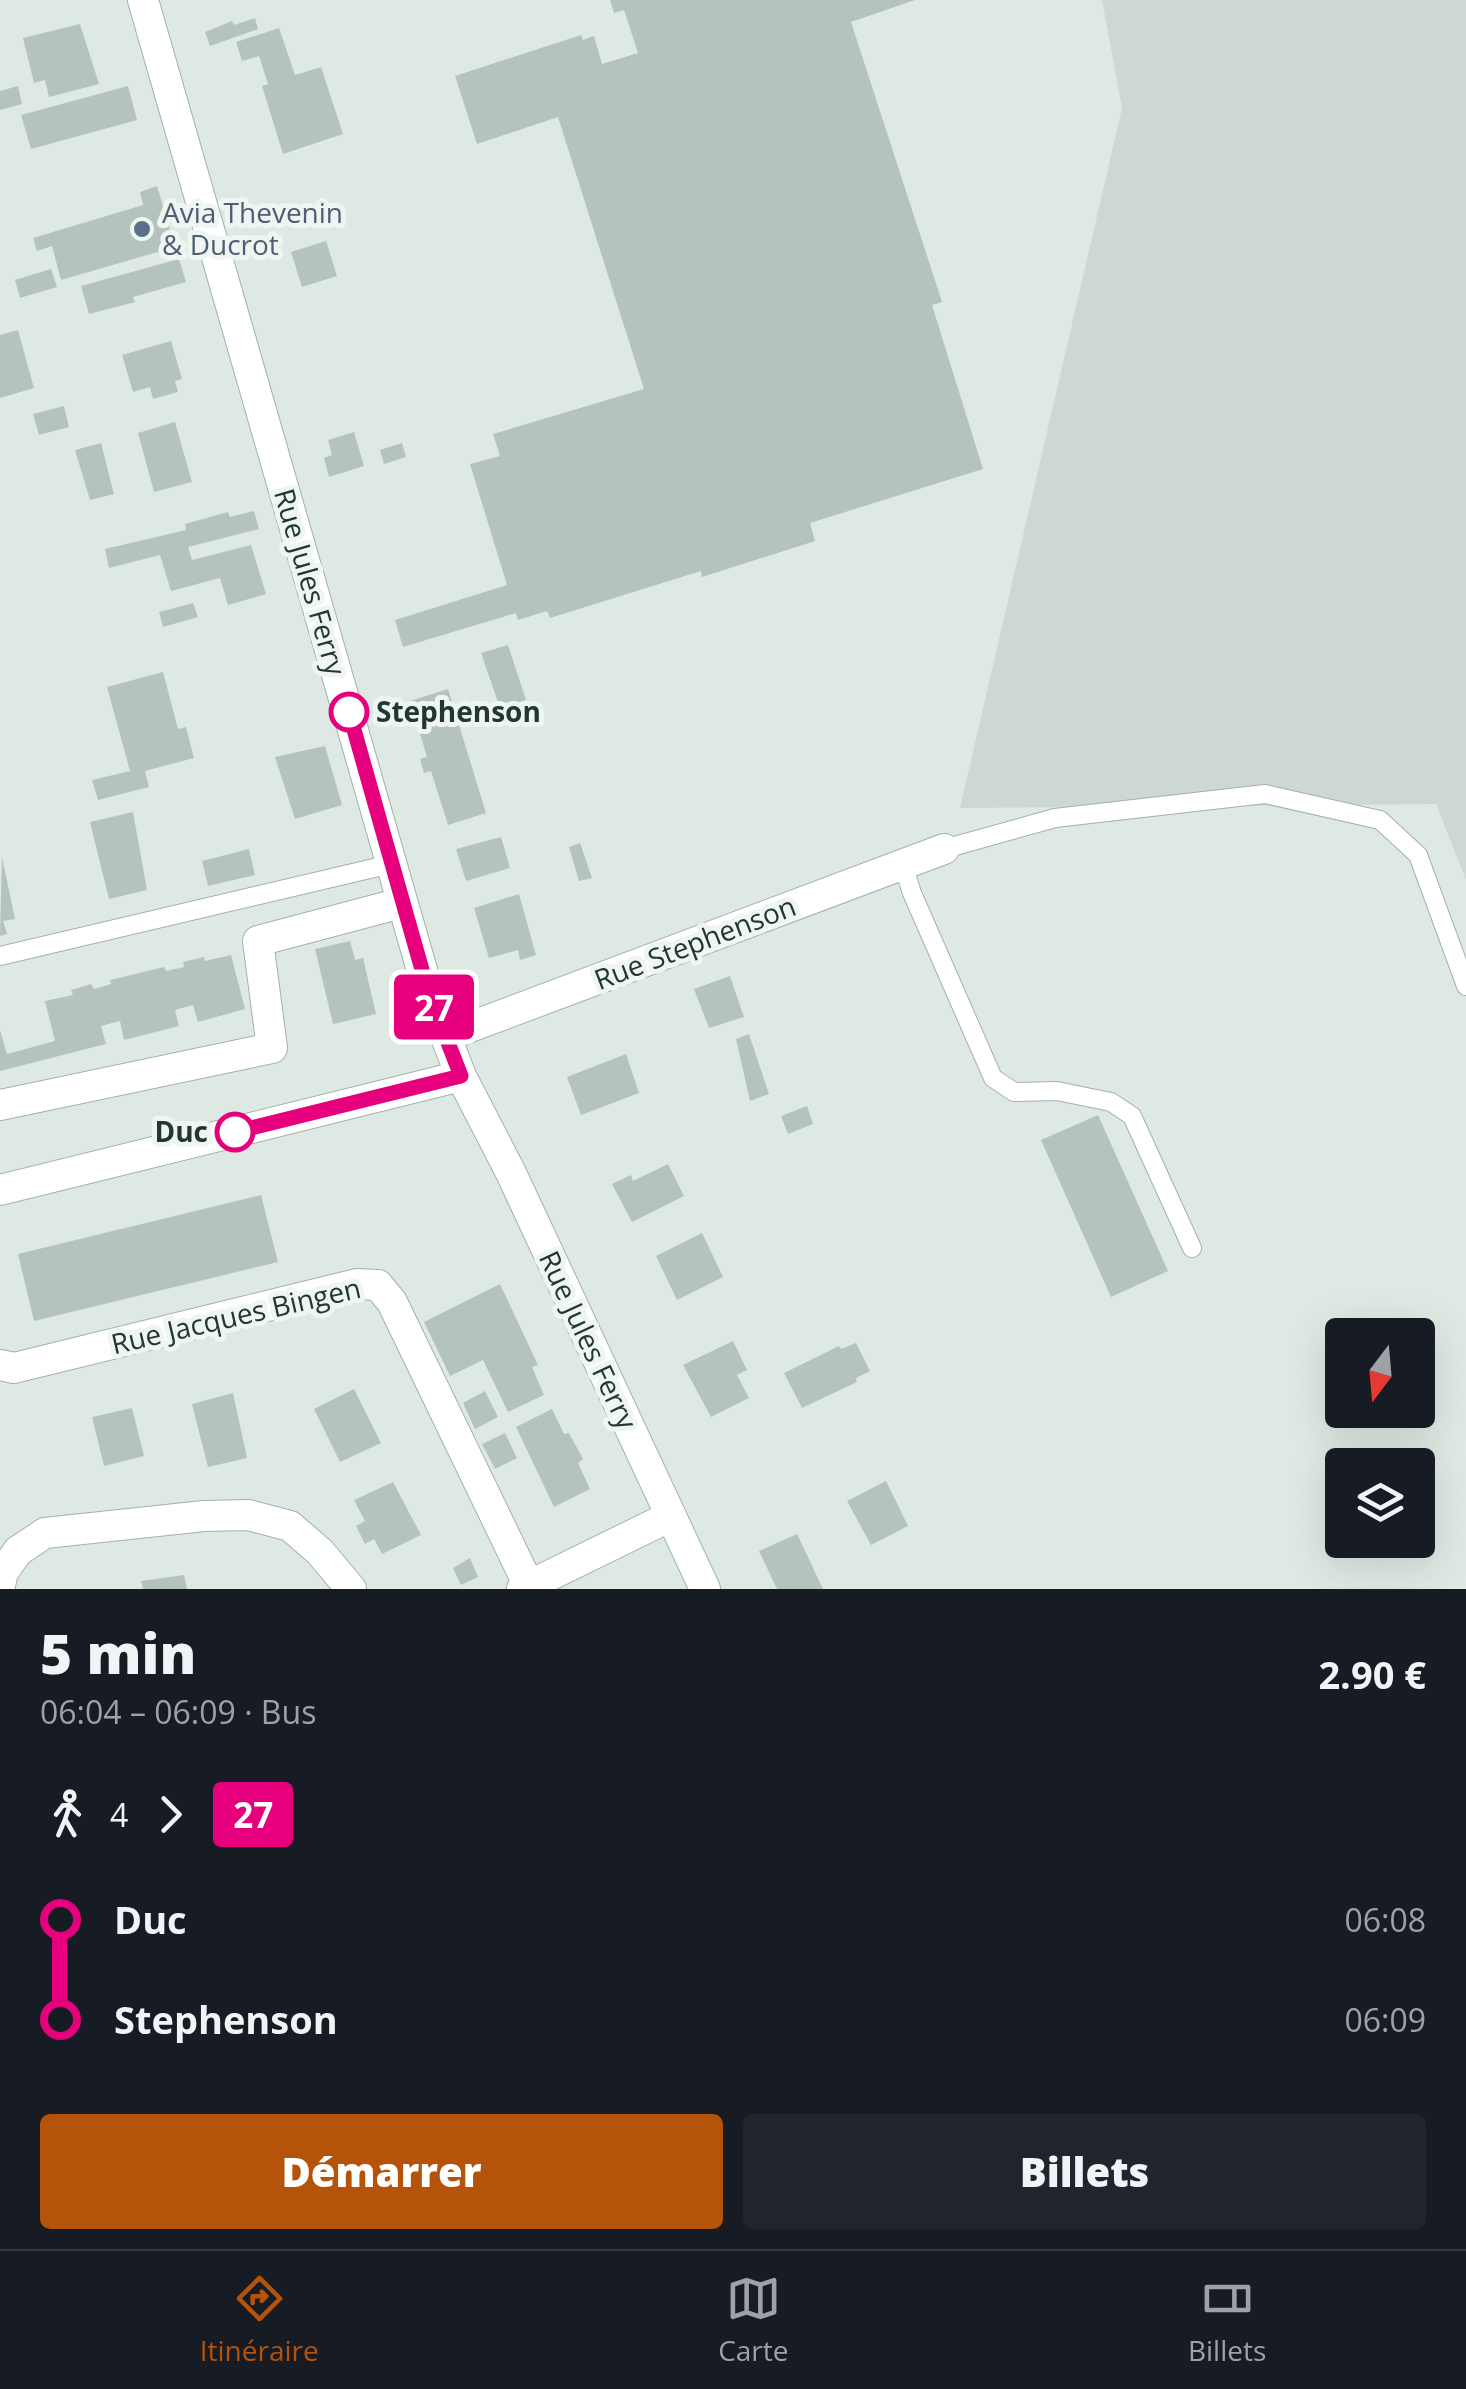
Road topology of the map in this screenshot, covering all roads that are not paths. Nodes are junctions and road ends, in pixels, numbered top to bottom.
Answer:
1 (143, 0) edge
2 (944, 849) joint
3 (391, 864) junction
4 (904, 865) junction
5 (402, 904) junction
6 (0, 956) edge
7 (1466, 986) edge
8 (446, 1036) junction
9 (461, 1076) junction
10 (0, 1105) edge
11 (0, 1190) edge
12 (1192, 1248) dead end
13 (0, 1364) edge
14 (670, 1516) junction
15 (1, 1575) edge
16 (526, 1587) edge
17 (351, 1589) edge
18 (706, 1589) edge

1 - 3 street, Rue Jules Ferry
2 - 4 street, Rue Stephenson
2 - 7 lane
3 - 5 street, Rue Jules Ferry
3 - 6 lane
4 - 8 street, Rue Stephenson
4 - 12 lane
5 - 8 street, Rue Jules Ferry
5 - 10 street
8 - 9 street, Rue Jules Ferry
9 - 11 street
9 - 14 street, Rue Jules Ferry
13 - 16 street, Rue Jacques Bingen
14 - 16 street
14 - 18 street, Rue Jules Ferry
15 - 17 street

